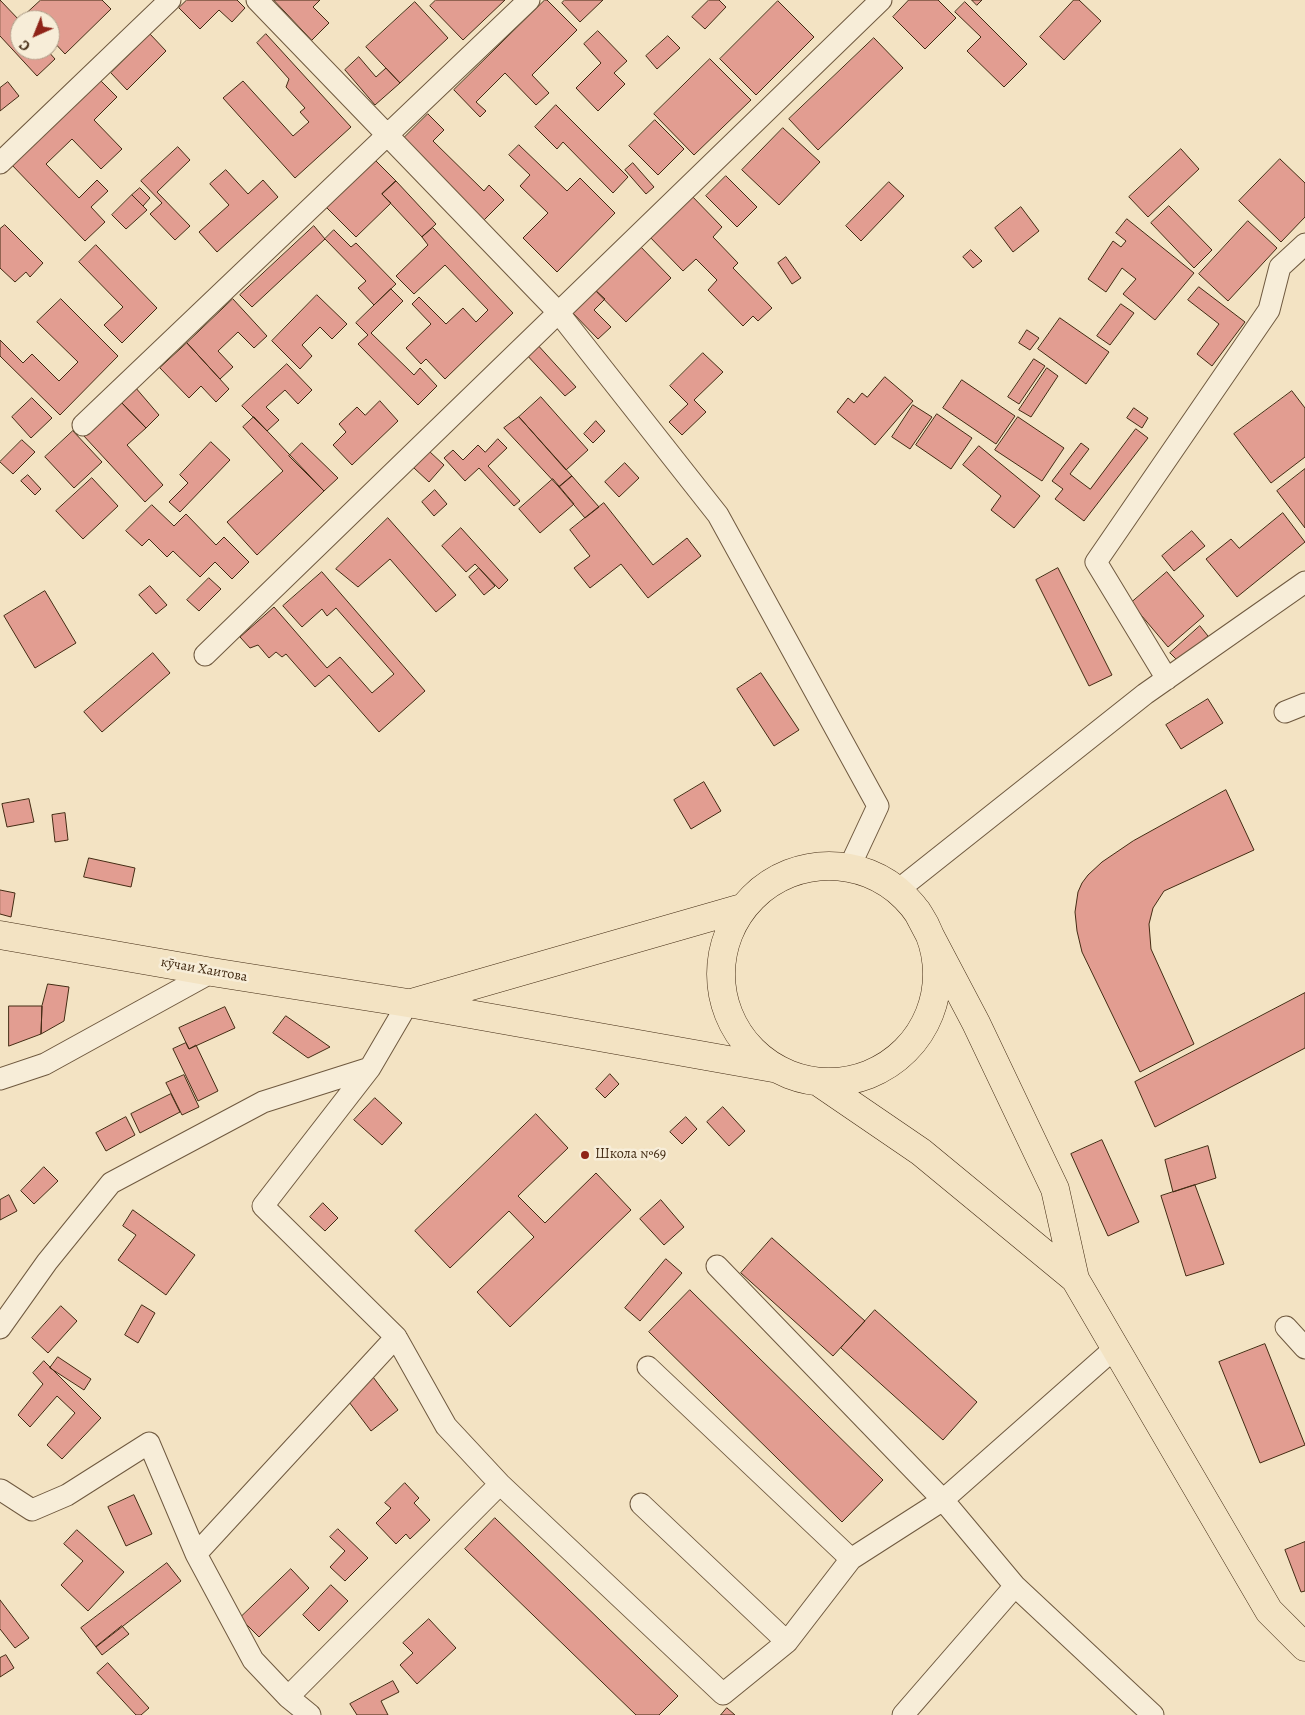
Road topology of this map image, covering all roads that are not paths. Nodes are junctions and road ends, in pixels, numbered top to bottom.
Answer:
1 (170, 0) edge
2 (257, 0) edge
3 (529, 0) edge
4 (881, 0) edge
5 (387, 136) junction
6 (0, 163) edge
7 (1305, 244) edge
8 (558, 312) junction
9 (82, 425) dead end
10 (1305, 582) edge
11 (205, 655) dead end
12 (1167, 678) junction
13 (1305, 704) edge
14 (1285, 712) dead end
15 (849, 868) junction
16 (898, 890) junction
17 (742, 908) junction
18 (917, 911) junction
19 (0, 935) edge
20 (212, 972) junction
21 (408, 1004) junction
22 (370, 1068) junction
23 (773, 1068) junction
24 (0, 1078) edge
25 (820, 1083) junction
26 (717, 1266) dead end
27 (1075, 1279) junction
28 (1286, 1327) dead end
29 (0, 1328) edge
30 (396, 1338) junction
31 (1115, 1348) junction
32 (1305, 1348) edge
33 (648, 1367) dead end
34 (500, 1484) junction
35 (1, 1490) dead end
36 (943, 1500) junction
37 (641, 1504) dead end
38 (196, 1554) junction
39 (850, 1559) junction
40 (1015, 1586) junction
41 (786, 1642) junction
42 (1305, 1646) edge
43 (288, 1697) junction
44 (310, 1715) edge
45 (903, 1715) edge
46 (1153, 1715) edge

1 - 6 street
2 - 5 street
3 - 5 street
4 - 8 street
5 - 8 street
5 - 9 street
7 - 12 street
8 - 11 street
8 - 15 street
10 - 12 street
12 - 16 street
13 - 14 street
15 - 16 main road
15 - 17 main road
16 - 18 main road
17 - 21 main road
17 - 23 main road
18 - 25 main road
18 - 27 main road
19 - 20 main road, кӯчаи Хаитова
20 - 21 main road, кӯчаи Хаитова
20 - 24 street
21 - 22 street
21 - 23 main road, кӯчаи Хаитова
22 - 29 street
22 - 30 street
23 - 25 main road
25 - 27 main road
26 - 36 street
27 - 31 main road
28 - 32 street
30 - 34 street
30 - 38 street
31 - 36 street
31 - 42 main road
33 - 39 street
34 - 41 street
34 - 43 street
35 - 38 street
36 - 39 street
36 - 40 street
37 - 41 street
38 - 43 street
39 - 41 street
40 - 45 street
40 - 46 street
43 - 44 street

